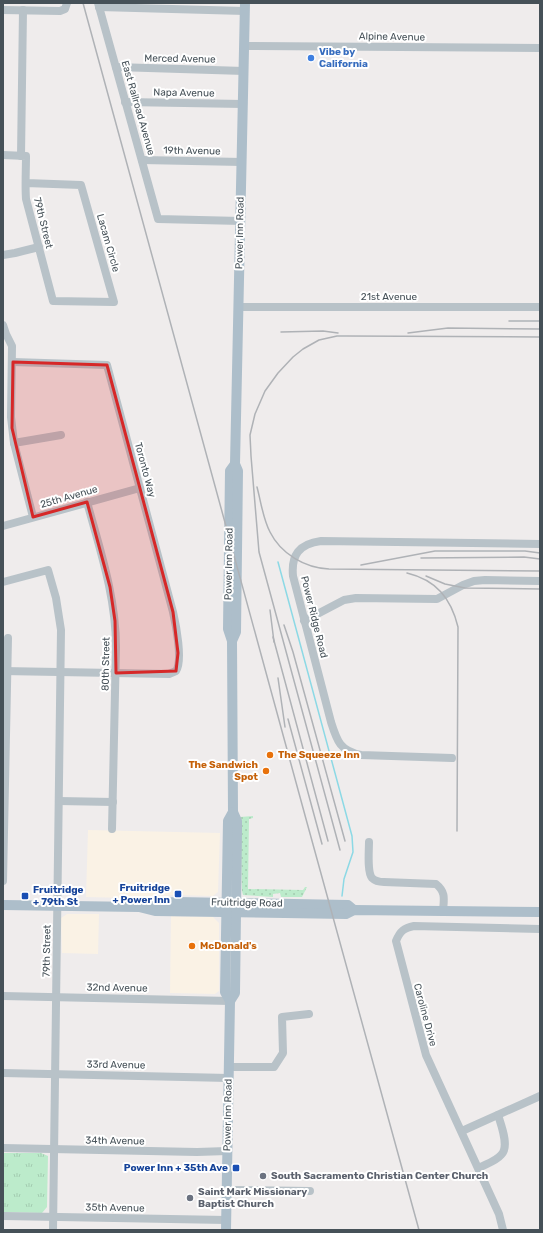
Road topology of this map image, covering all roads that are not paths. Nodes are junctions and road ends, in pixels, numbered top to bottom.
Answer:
1 (98, 5) edge
2 (66, 6) edge
3 (245, 7) edge
4 (3, 10) edge
5 (23, 10) junction
6 (244, 46) junction
7 (540, 48) edge
8 (116, 67) junction
9 (244, 71) junction
10 (125, 102) junction
11 (243, 104) junction
12 (3, 155) edge
13 (21, 156) junction
14 (142, 160) junction
15 (242, 162) junction
16 (26, 184) junction
17 (241, 221) junction
18 (39, 247) junction
19 (3, 255) edge
20 (53, 301) joint
21 (239, 307) junction
22 (540, 307) edge
23 (3, 324) edge
24 (3, 338) edge
25 (12, 350) junction
26 (13, 362) junction
27 (61, 435) dead end
28 (14, 443) junction
29 (140, 488) junction
30 (87, 502) junction
31 (34, 517) junction
32 (3, 526) edge
33 (540, 544) edge
34 (540, 581) edge
35 (3, 582) edge
36 (304, 621) junction
37 (8, 638) dead end
38 (5, 671) edge
39 (62, 672) junction
40 (116, 673) junction
41 (452, 758) dead end
42 (59, 801) junction
43 (113, 802) junction
44 (112, 829) dead end
45 (369, 842) dead end
46 (3, 881) edge
47 (3, 905) edge
48 (57, 906) junction
49 (231, 907) junction
50 (443, 912) junction
51 (540, 912) edge
52 (540, 929) edge
53 (3, 996) edge
54 (56, 997) junction
55 (230, 1001) junction
56 (309, 1014) dead end
57 (229, 1067) junction
58 (3, 1073) edge
59 (55, 1074) junction
60 (229, 1078) junction
61 (540, 1096) edge
62 (498, 1115) junction
63 (462, 1131) junction
64 (3, 1148) edge
65 (54, 1149) junction
66 (227, 1151) junction
67 (479, 1168) junction
68 (227, 1190) junction
69 (310, 1191) dead end
70 (3, 1216) edge
71 (53, 1217) junction
72 (226, 1225) edge
73 (53, 1230) edge
74 (503, 1230) edge

1 - 3 street
1 - 8 street, East Railroad Avenue
2 - 5 street
3 - 6 main road, Power Inn Road
4 - 5 street
5 - 13 street, 79th Street
6 - 7 street, Alpine Avenue
6 - 9 main road, Power Inn Road
8 - 9 street, Merced Avenue
8 - 10 street, East Railroad Avenue
9 - 11 main road, Power Inn Road
10 - 11 street, Napa Avenue
10 - 14 street, East Railroad Avenue
11 - 15 main road, Power Inn Road
12 - 13 street
13 - 16 street, 79th Street
14 - 15 street, 19th Avenue
14 - 17 street, East Railroad Avenue
15 - 17 main road, Power Inn Road
16 - 18 street, 79th Street
16 - 20 street, Lacam Circle
17 - 21 main road, Power Inn Road
18 - 19 street
18 - 20 street, 79th Street
21 - 22 street, 21st Avenue
21 - 49 main road, Power Inn Road
23 - 25 street
24 - 25 street
25 - 26 street
26 - 28 street
26 - 29 street, Toronto Way
27 - 28 street
28 - 31 street
29 - 30 street, 25th Avenue
29 - 40 street, Toronto Way
30 - 31 street, 25th Avenue
30 - 40 street, 80th Street
31 - 32 street, 25th Avenue
33 - 36 street, Power Ridge Road
34 - 36 street
35 - 39 street, 79th Street
36 - 41 street, Power Ridge Road
37 - 38 street
38 - 39 street
38 - 46 street
39 - 40 street
39 - 42 street, 79th Street
40 - 43 street, 80th Street
42 - 43 street
42 - 48 street, 79th Street
43 - 44 street, 80th Street
45 - 50 street
47 - 48 main road, Fruitridge Road
48 - 49 main road, Fruitridge Road
48 - 54 street, 79th Street
49 - 50 main road, Fruitridge Road
49 - 55 main road, Power Inn Road
50 - 51 main road, Fruitridge Road
52 - 63 street, Caroline Drive
53 - 54 street, 32nd Avenue
54 - 55 street, 32nd Avenue
54 - 59 street, 79th Street
55 - 57 main road, Power Inn Road
56 - 57 street
57 - 60 main road, Power Inn Road
58 - 59 street, 33rd Avenue
59 - 60 street, 33rd Avenue
59 - 65 street, 79th Street
60 - 66 main road, Power Inn Road
61 - 62 street
62 - 63 street
62 - 67 street
63 - 67 street, Caroline Drive
64 - 65 street, 34th Avenue
65 - 66 street, 34th Avenue
65 - 71 street, 79th Street
66 - 68 main road, Power Inn Road
67 - 74 street, Caroline Drive
68 - 69 street
68 - 72 main road, Power Inn Road
70 - 71 street, 35th Avenue
71 - 72 street, 35th Avenue
71 - 73 street, 79th Street

